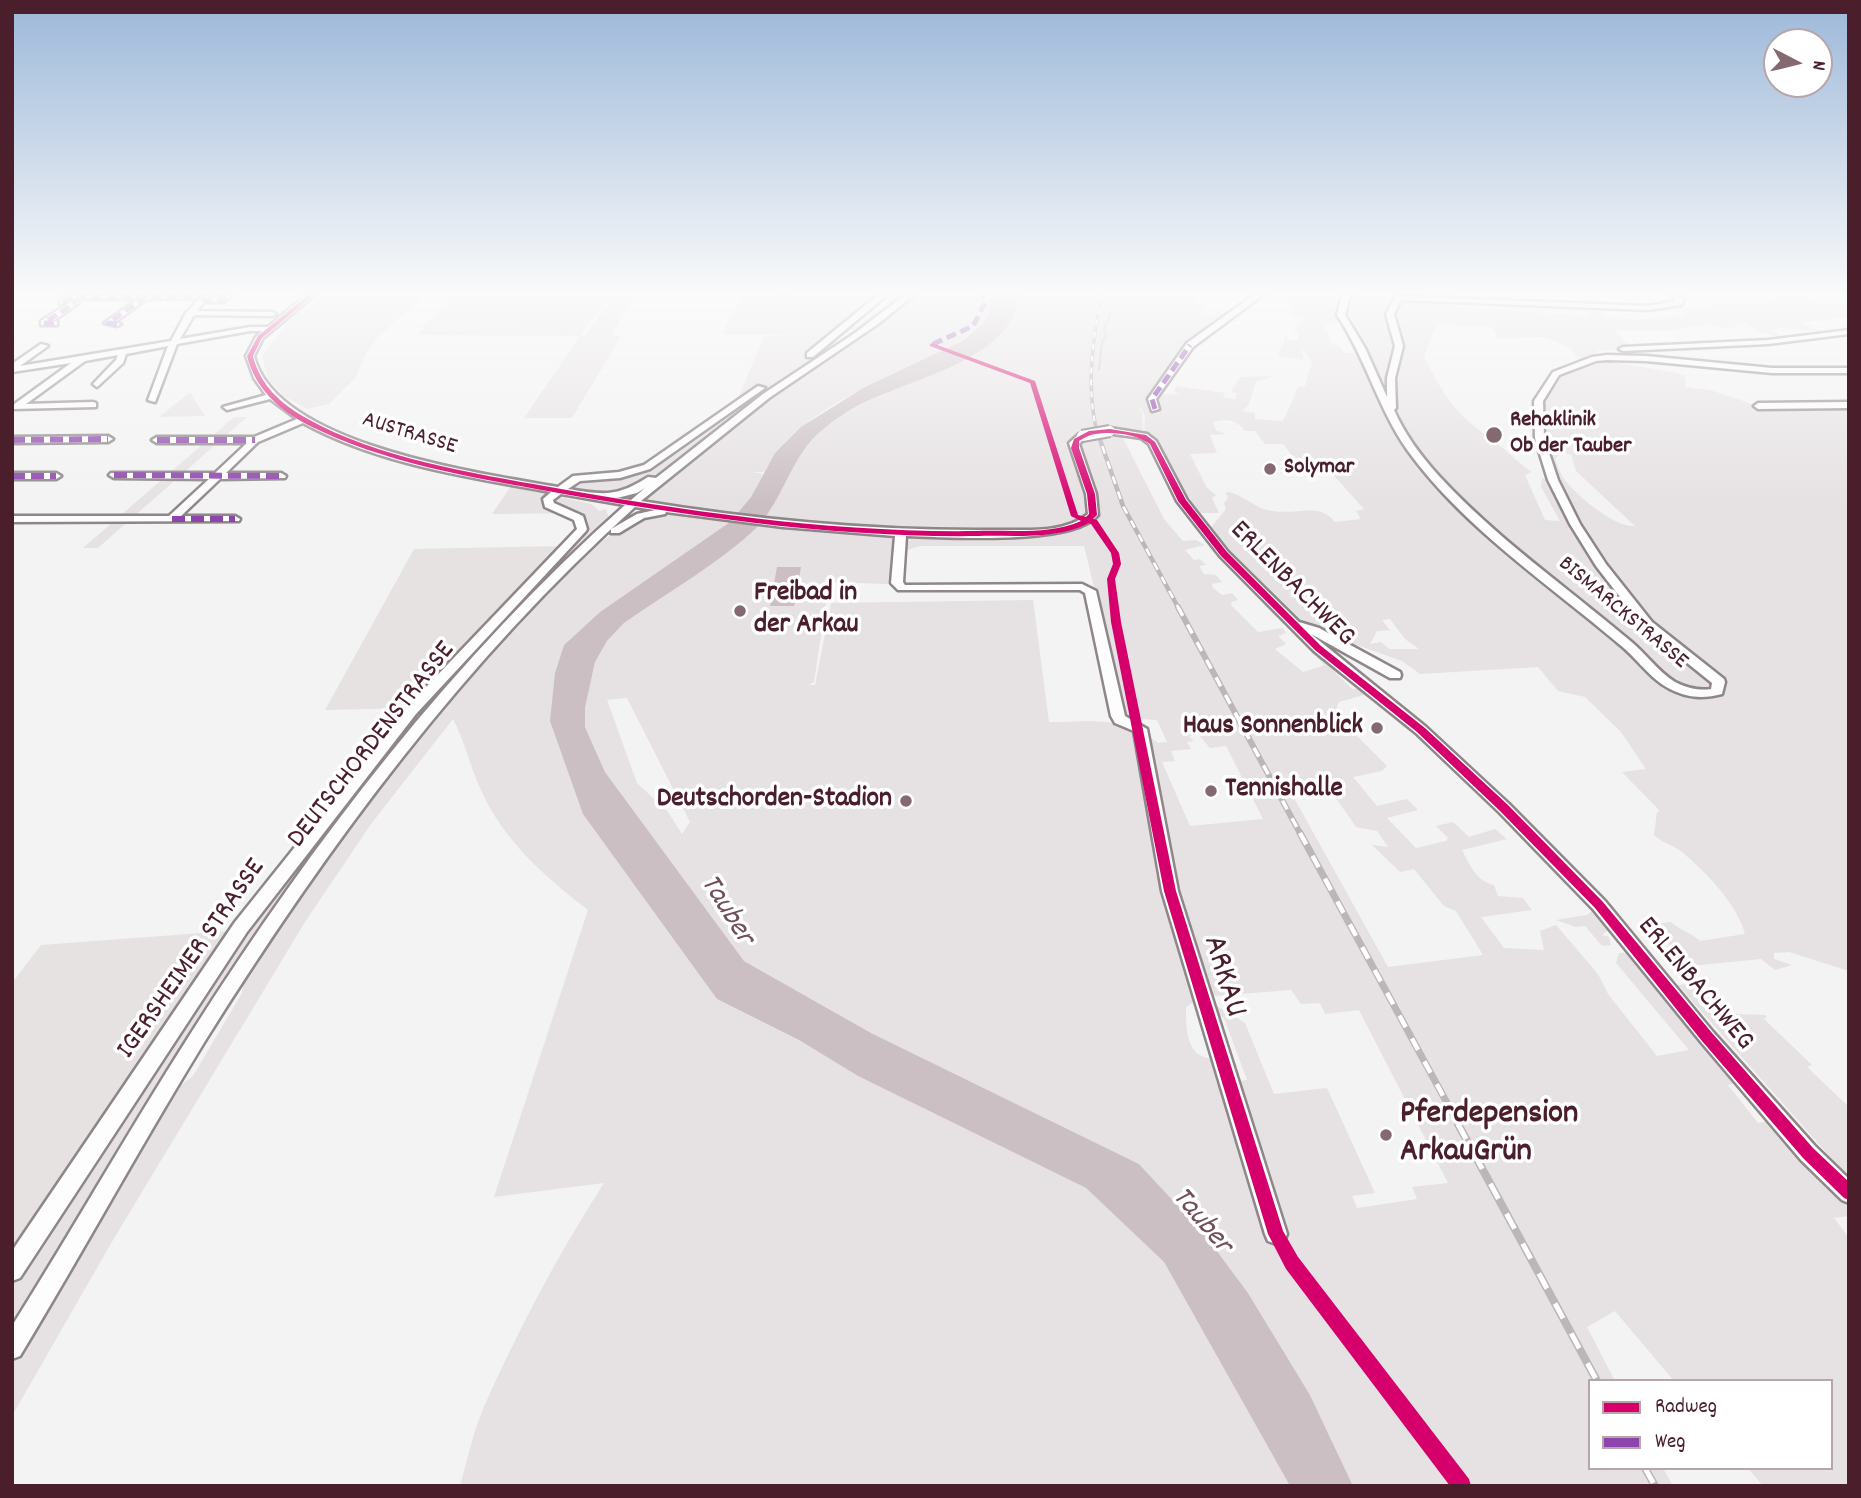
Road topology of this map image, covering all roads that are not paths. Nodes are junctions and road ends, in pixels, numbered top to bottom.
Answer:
1 (42, 365) edge
2 (72, 365) edge
3 (116, 365) edge
4 (163, 365) edge
5 (253, 365) edge
6 (796, 365) edge
7 (810, 365) edge
8 (1176, 365) edge
9 (1369, 365) edge
10 (1394, 365) edge
11 (1568, 365) edge
12 (1716, 365) edge
13 (12, 369) edge
14 (1849, 370) edge
15 (97, 384) dead end
16 (274, 396) junction
17 (152, 400) dead end
18 (93, 405) dead end
19 (1849, 405) edge
20 (1758, 406) dead end
21 (227, 407) dead end
22 (1155, 409) dead end
23 (1387, 410) junction
24 (305, 419) junction
25 (108, 439) dead end
26 (12, 440) edge
27 (157, 440) dead end
28 (255, 440) junction
29 (705, 444) junction
30 (114, 475) dead end
31 (219, 475) junction
32 (12, 476) edge
33 (56, 476) dead end
34 (281, 476) dead end
35 (557, 490) junction
36 (602, 498) junction
37 (636, 504) junction
38 (687, 512) junction
39 (12, 519) edge
40 (172, 519) junction
41 (235, 519) dead end
42 (901, 534) junction
43 (578, 556) junction
44 (1292, 623) junction
45 (1395, 676) dead end
46 (1849, 1193) edge
47 (1276, 1234) dead end
48 (12, 1270) edge
49 (12, 1348) edge

1 - 13 street
2 - 18 street
3 - 15 street
4 - 17 street
5 - 16 street, AUSTRASSE
6 - 35 street
7 - 29 street, DEUTSCHORDENSTRASSE
8 - 22 street
9 - 23 street, BISMARCKSTRASSE
10 - 23 street
11 - 23 street, BISMARCKSTRASSE
12 - 14 street, BISMARCKSTRASSE
16 - 21 street
16 - 24 street, AUSTRASSE
19 - 20 street
24 - 28 street
24 - 35 street, AUSTRASSE
25 - 26 street
27 - 28 street
28 - 31 street
29 - 36 street
29 - 37 street, DEUTSCHORDENSTRASSE
30 - 31 street
31 - 34 street
31 - 40 street
32 - 33 street
35 - 36 street, AUSTRASSE
35 - 48 street, IGERSHEIMER STRASSE
36 - 37 street, AUSTRASSE
36 - 43 street
37 - 38 street, ERLENBACHWEG
37 - 43 street, DEUTSCHORDENSTRASSE
38 - 42 street, ERLENBACHWEG
38 - 43 street
39 - 40 street
40 - 41 street
42 - 44 street, ERLENBACHWEG, bridge
42 - 47 street, ARKAU
43 - 49 street, DEUTSCHORDENSTRASSE
44 - 45 street, ERLENBACHWEG
44 - 46 street, ERLENBACHWEG

